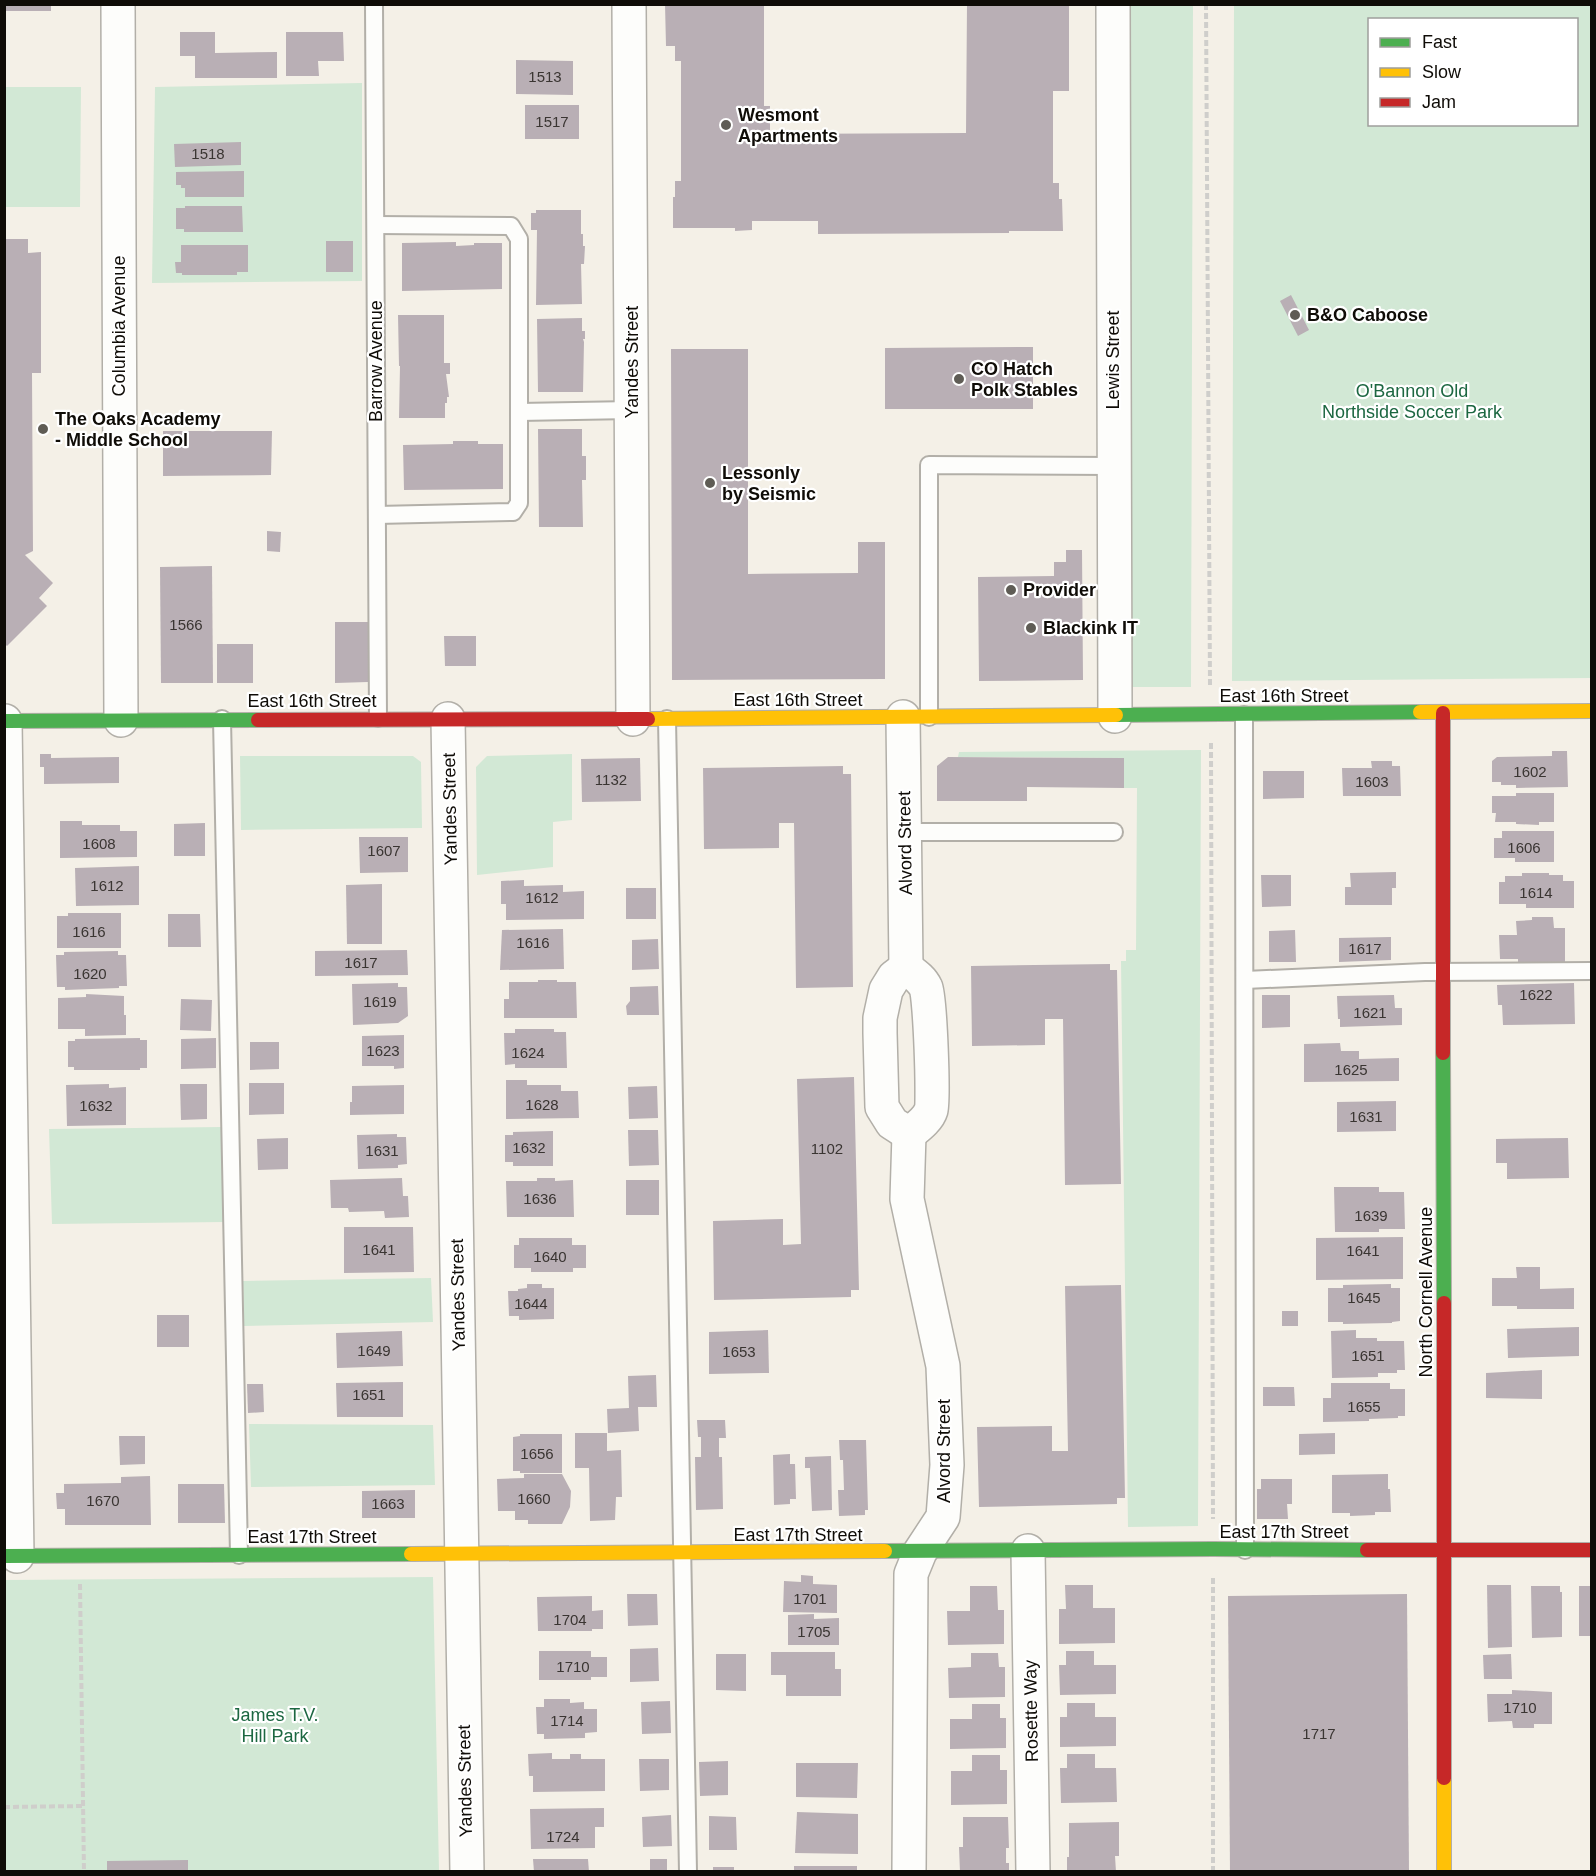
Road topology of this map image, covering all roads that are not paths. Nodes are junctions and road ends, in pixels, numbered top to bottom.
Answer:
1 (118, 4) edge
2 (374, 4) edge
3 (629, 4) edge
4 (1113, 4) edge
5 (376, 225) junction
6 (632, 410) junction
7 (519, 412) junction
8 (1114, 466) junction
9 (377, 515) junction
10 (1592, 711) edge
11 (1443, 713) junction
12 (1244, 715) junction
13 (1115, 716) junction
14 (916, 717) junction
15 (378, 718) junction
16 (222, 719) junction
17 (448, 719) junction
18 (633, 719) junction
19 (667, 719) junction
20 (5, 720) edge
21 (121, 720) junction
22 (905, 832) junction
23 (1114, 832) dead end
24 (906, 968) junction
25 (1592, 971) edge
26 (1443, 972) junction
27 (1245, 981) junction
28 (909, 1134) junction
29 (1245, 1550) junction
30 (1592, 1550) edge
31 (1028, 1551) junction
32 (1444, 1551) junction
33 (920, 1552) junction
34 (682, 1553) junction
35 (462, 1554) junction
36 (239, 1555) junction
37 (11, 1556) edge
38 (467, 1872) edge
39 (688, 1872) edge
40 (909, 1872) edge
41 (1033, 1872) edge
42 (1444, 1872) edge

1 - 21 street, Columbia Avenue
2 - 5 lane, Barrow Avenue
3 - 6 street, Yandes Street
4 - 8 street, Lewis Street
5 - 7 lane
5 - 9 lane, Barrow Avenue
6 - 7 lane
6 - 18 street, Yandes Street
7 - 9 lane
8 - 13 street, Lewis Street
8 - 14 lane
9 - 15 lane, Barrow Avenue
10 - 11 street, East 16th Street
11 - 12 street, East 16th Street
11 - 26 street, North Cornell Avenue
12 - 13 street, East 16th Street
12 - 27 lane
13 - 14 street, East 16th Street
14 - 19 street, East 16th Street
14 - 22 street, Alvord Street
15 - 16 street, East 16th Street
15 - 17 street, East 16th Street
16 - 21 street, East 16th Street
16 - 36 lane
17 - 18 street, East 16th Street
17 - 35 street, Yandes Street
18 - 19 street, East 16th Street
19 - 34 lane
20 - 21 street, East 16th Street
20 - 37 street
22 - 23 lane
22 - 24 street, Alvord Street
24 - 28 street
24 - 28 street
25 - 26 lane
26 - 27 lane
26 - 32 street, North Cornell Avenue
27 - 29 lane
28 - 33 street, Alvord Street
29 - 31 street, East 17th Street
29 - 32 street, East 17th Street
30 - 32 street, East 17th Street
31 - 33 street, East 17th Street
31 - 41 street, Rosette Way
32 - 42 street, North Cornell Avenue
33 - 34 street, East 17th Street
33 - 40 street, Alvord Street
34 - 35 street, East 17th Street
34 - 39 lane
35 - 36 street, East 17th Street
35 - 38 street, Yandes Street
36 - 37 street, East 17th Street

